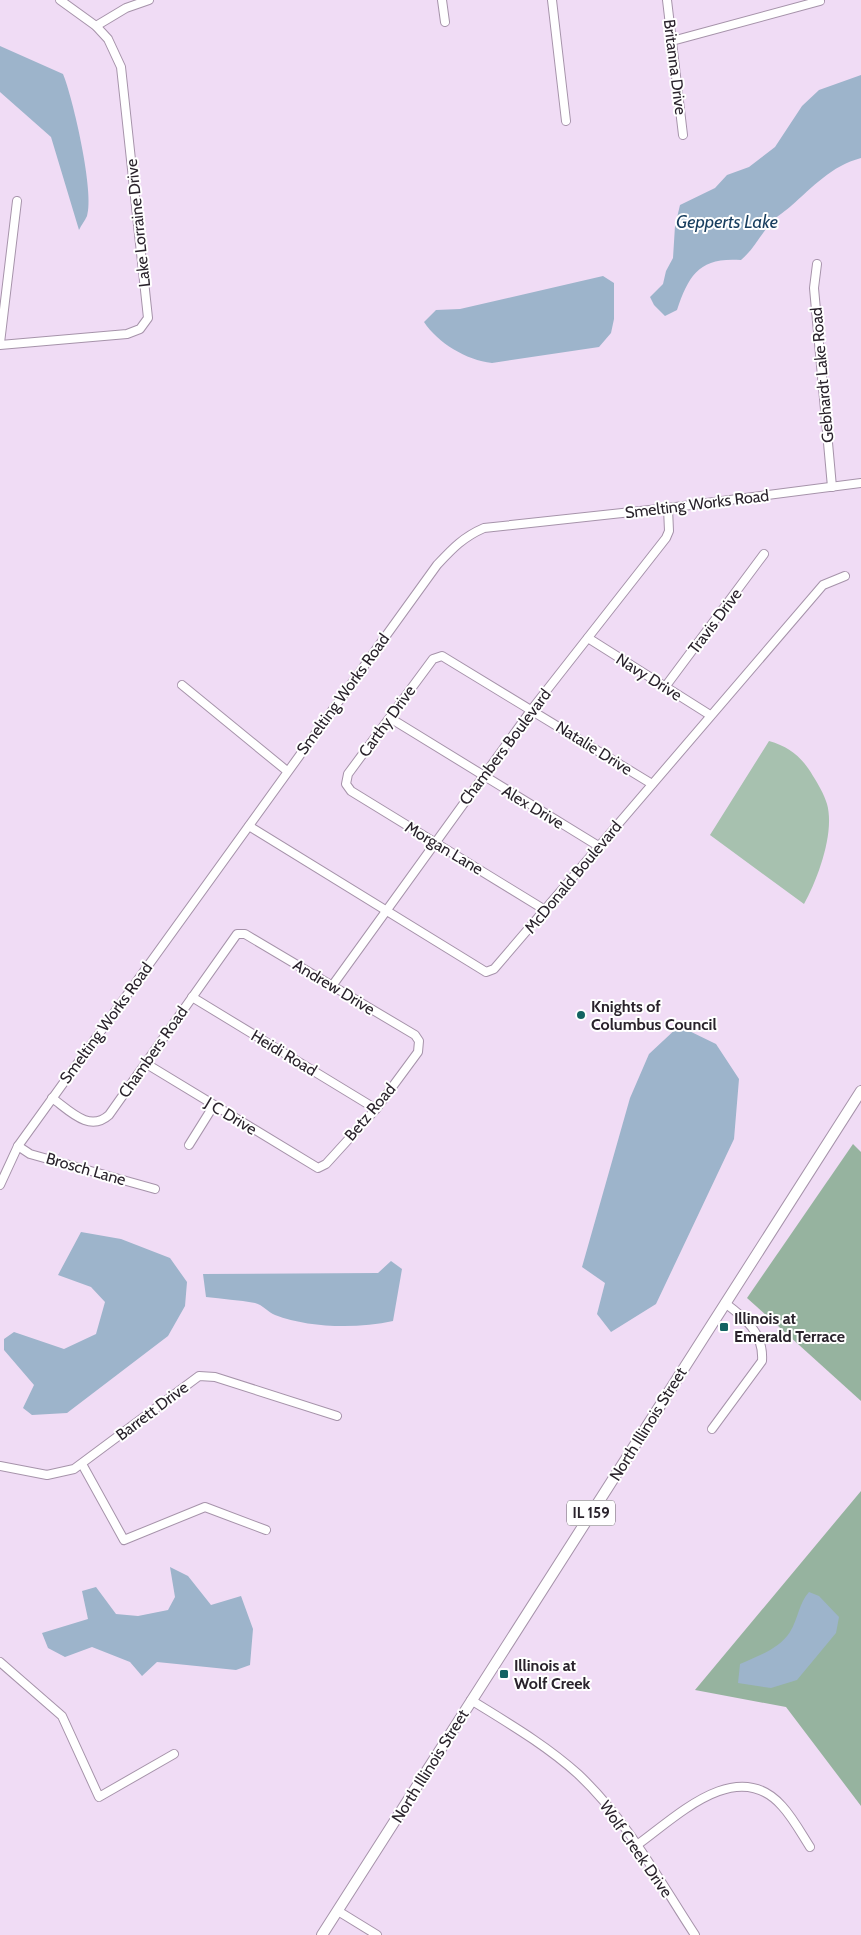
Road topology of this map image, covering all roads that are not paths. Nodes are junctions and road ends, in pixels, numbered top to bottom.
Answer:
1 (60, 0) edge
2 (149, 0) edge
3 (442, 0) edge
4 (552, 0) edge
5 (667, 0) edge
6 (820, 1) dead end
7 (445, 22) dead end
8 (96, 26) junction
9 (672, 41) junction
10 (566, 121) dead end
11 (684, 135) dead end
12 (17, 202) dead end
13 (817, 264) dead end
14 (0, 344) edge
15 (861, 483) edge
16 (832, 487) junction
17 (668, 508) junction
18 (764, 554) dead end
19 (845, 576) dead end
20 (588, 638) junction
21 (432, 659) joint
22 (182, 685) dead end
23 (665, 687) junction
24 (532, 709) junction
25 (710, 715) junction
26 (390, 718) junction
27 (287, 771) junction
28 (482, 776) junction
29 (346, 784) joint
30 (652, 784) junction
31 (248, 826) junction
32 (434, 842) junction
33 (600, 847) junction
34 (385, 910) junction
35 (545, 910) junction
36 (237, 934) joint
37 (332, 986) junction
38 (192, 997) junction
39 (418, 1052) joint
40 (144, 1063) junction
41 (861, 1091) edge
42 (52, 1098) junction
43 (214, 1105) junction
44 (376, 1109) junction
45 (189, 1145) dead end
46 (18, 1146) junction
47 (318, 1168) joint
48 (0, 1185) edge
49 (155, 1189) dead end
50 (725, 1303) junction
51 (337, 1416) dead end
52 (712, 1429) dead end
53 (82, 1464) junction
54 (0, 1466) edge
55 (266, 1530) dead end
56 (0, 1662) edge
57 (471, 1700) junction
58 (174, 1754) dead end
59 (637, 1845) junction
60 (810, 1847) dead end
61 (338, 1911) junction
62 (322, 1935) edge
63 (378, 1935) edge
64 (695, 1935) edge

1 - 8 street, Lake Lorraine Drive
2 - 8 street
3 - 7 street
4 - 10 street
5 - 9 street, Britanna Drive
6 - 9 street
8 - 14 street, Lake Lorraine Drive
9 - 11 street, Britanna Drive
12 - 14 street
13 - 16 street, Gebhardt Lake Road
15 - 16 street, Smelting Works Road
16 - 17 street, Smelting Works Road
17 - 20 street, Chambers Boulevard
17 - 27 street, Smelting Works Road
18 - 23 street, Travis Drive
19 - 25 street, McDonald Boulevard
20 - 23 street, Navy Drive
20 - 24 street, Chambers Boulevard
21 - 24 street, Natalie Drive
21 - 26 street, Carthy Drive
22 - 27 street
23 - 25 street, Navy Drive
24 - 28 street, Chambers Boulevard
24 - 30 street, Natalie Drive
25 - 30 street, McDonald Boulevard
26 - 28 street, Alex Drive
26 - 29 street, Carthy Drive
27 - 31 street, Smelting Works Road
28 - 32 street, Chambers Boulevard
28 - 33 street, Alex Drive
29 - 32 street, Morgan Lane
30 - 33 street, McDonald Boulevard
31 - 34 street, McDonald Boulevard
31 - 42 street, Smelting Works Road
32 - 34 street, Chambers Boulevard
32 - 35 street, Morgan Lane
33 - 35 street, McDonald Boulevard
34 - 35 street, McDonald Boulevard
34 - 37 street, Chambers Boulevard
36 - 37 street, Andrew Drive
36 - 38 street, Chambers Road
37 - 39 street, Andrew Drive
38 - 40 street, Chambers Road
38 - 44 street, Heidi Road
39 - 44 street, Betz Road
40 - 42 street, Chambers Road
40 - 43 street, J C Drive
41 - 50 main road, North Illinois Street / IL 159
42 - 46 street, Smelting Works Road
43 - 45 street
43 - 47 street, J C Drive
44 - 47 street, Betz Road
46 - 48 street, Smelting Works Road
46 - 49 street, Brosch Lane
50 - 52 street
50 - 57 main road, North Illinois Street / IL 159
51 - 53 street, Barrett Drive
53 - 54 street, Barrett Drive
53 - 55 street
56 - 58 street
57 - 59 street, Wolf Creek Drive
57 - 61 main road, North Illinois Street / IL 159
59 - 60 street
59 - 64 street, Wolf Creek Drive
61 - 62 main road, North Illinois Street / IL 159
61 - 63 street

